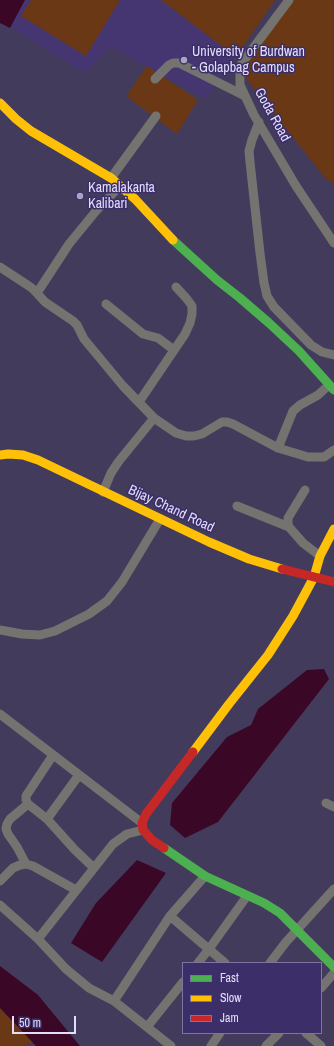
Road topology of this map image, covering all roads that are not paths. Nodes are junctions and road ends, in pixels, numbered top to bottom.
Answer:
1 (289, 0) edge
2 (155, 79) dead end
3 (245, 96) junction
4 (0, 103) edge
5 (156, 116) dead end
6 (258, 122) junction
7 (111, 178) junction
8 (120, 186) junction
9 (334, 243) edge
10 (2, 272) edge
11 (176, 287) dead end
12 (37, 293) junction
13 (106, 304) dead end
14 (174, 350) junction
15 (334, 355) edge
16 (331, 387) edge
17 (139, 402) junction
18 (154, 418) junction
19 (278, 448) junction
20 (334, 450) edge
21 (0, 455) edge
22 (304, 490) dead end
23 (103, 492) junction
24 (237, 506) dead end
25 (160, 519) junction
26 (289, 528) junction
27 (334, 529) edge
28 (320, 556) junction
29 (314, 577) junction
30 (334, 582) edge
31 (0, 630) edge
32 (0, 714) edge
33 (53, 755) junction
34 (79, 775) junction
35 (28, 804) junction
36 (47, 819) junction
37 (143, 827) junction
38 (26, 864) junction
39 (94, 868) junction
40 (205, 876) junction
41 (0, 881) edge
42 (334, 889) edge
43 (76, 890) junction
44 (247, 896) junction
45 (0, 905) edge
46 (170, 916) junction
47 (297, 930) junction
48 (38, 939) junction
49 (209, 950) junction
50 (199, 962) edge
51 (224, 962) edge
52 (271, 962) edge
53 (334, 967) edge
54 (334, 973) edge
55 (182, 983) edge
56 (322, 987) edge
57 (114, 1001) junction
58 (147, 1027) junction
59 (219, 1034) edge
60 (278, 1034) edge
61 (307, 1034) edge
62 (171, 1046) edge
63 (211, 1046) edge
64 (266, 1046) edge
65 (321, 1046) edge

1 - 3 street, Goda Road
2 - 3 street
3 - 6 street, Goda Road
4 - 7 street
5 - 7 street
6 - 9 street, Goda Road
6 - 15 street
7 - 8 street
8 - 12 street
8 - 16 street
10 - 12 street
11 - 14 street
12 - 17 street
13 - 14 street
14 - 17 street
16 - 19 street
17 - 18 street
18 - 19 street
18 - 23 street
19 - 20 street
21 - 23 street, Bijay Chand Road
22 - 26 street
23 - 25 street, Bijay Chand Road
24 - 26 street
25 - 29 street, Bijay Chand Road
25 - 31 street
26 - 28 street
27 - 28 street
28 - 29 street
29 - 30 street, Bijay Chand Road
29 - 37 street
32 - 33 street
33 - 34 street
33 - 35 street
34 - 36 street
34 - 37 street
35 - 36 street
35 - 38 street
36 - 39 street
37 - 39 street
37 - 40 street
38 - 41 street
38 - 43 street
39 - 43 street
40 - 44 street
40 - 46 street
42 - 47 street
43 - 48 street
44 - 47 street
44 - 49 street
45 - 48 street
46 - 49 street
46 - 57 street
47 - 52 street
47 - 53 street
48 - 57 street
49 - 50 street
49 - 51 street
54 - 56 street
55 - 58 street
57 - 58 street
58 - 62 street
59 - 63 street
60 - 64 street
61 - 65 street

